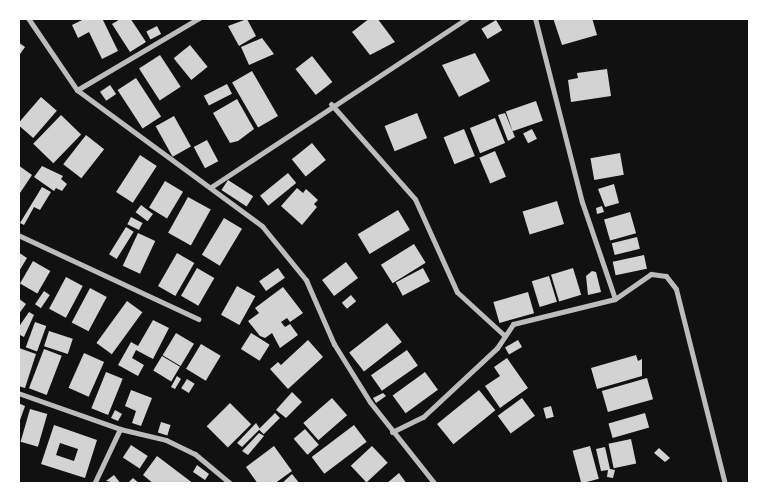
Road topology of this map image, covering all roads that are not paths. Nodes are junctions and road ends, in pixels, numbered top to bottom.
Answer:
1 (28, 18) edge
2 (199, 18) edge
3 (467, 18) edge
4 (535, 18) edge
5 (77, 90) junction
6 (331, 104) junction
7 (211, 187) junction
8 (18, 236) edge
9 (615, 299) junction
10 (198, 319) dead end
11 (504, 335) junction
12 (18, 393) edge
13 (120, 429) junction
14 (392, 432) junction
15 (94, 484) edge
16 (231, 484) edge
17 (435, 484) edge
18 (725, 484) edge

1 - 5 street
2 - 5 street
3 - 6 street
4 - 9 street
5 - 7 street
6 - 7 street
6 - 11 street
7 - 14 street
8 - 10 street
9 - 11 street
9 - 18 street
11 - 14 street
12 - 13 street
13 - 15 street
13 - 16 street
14 - 17 street

